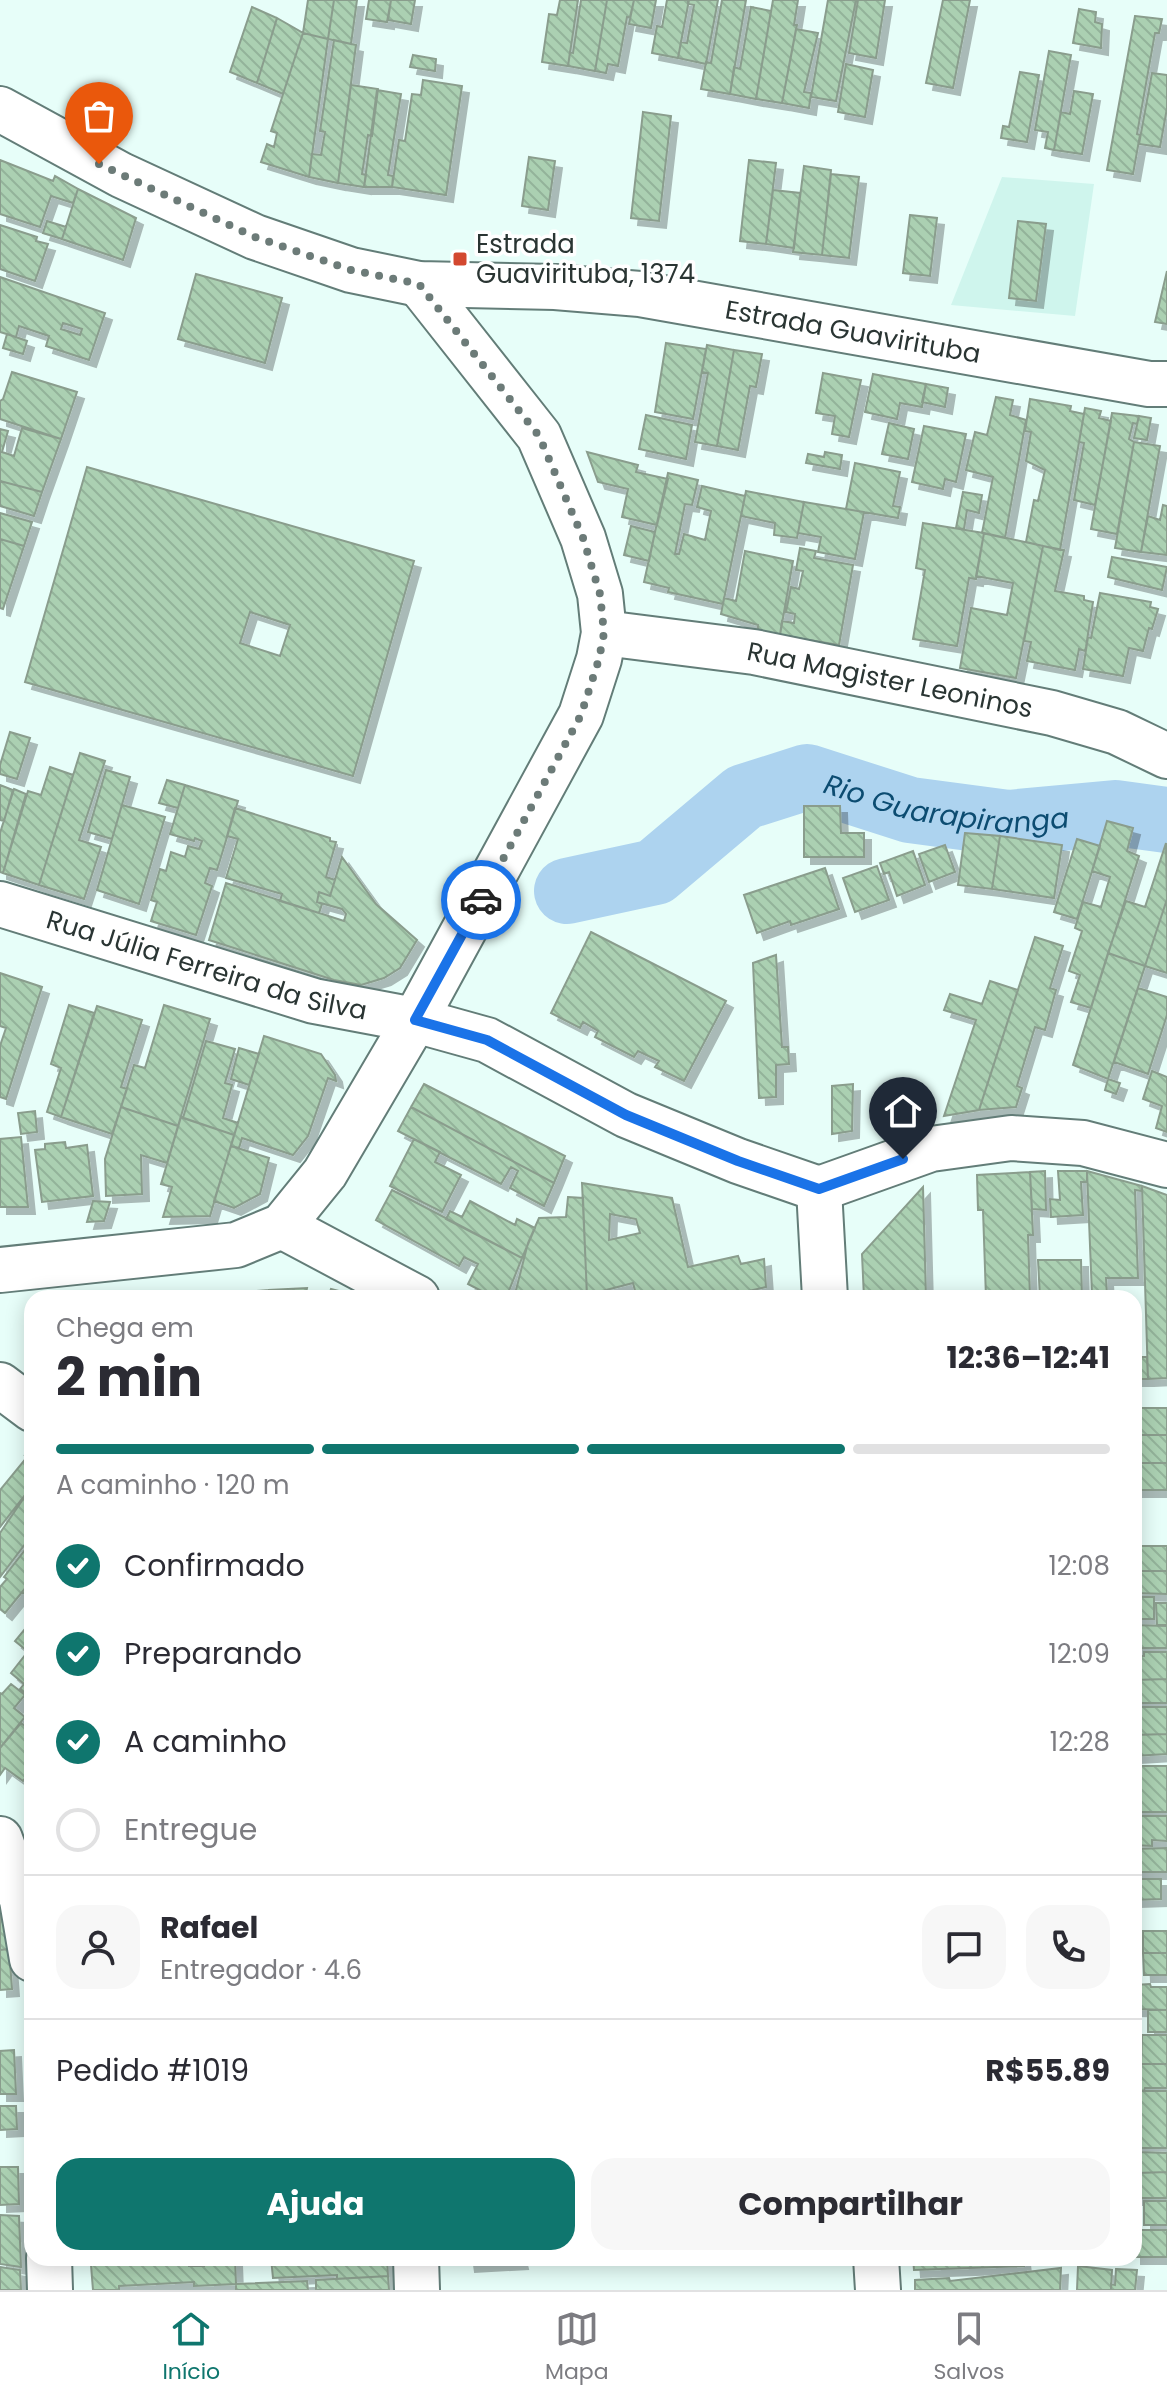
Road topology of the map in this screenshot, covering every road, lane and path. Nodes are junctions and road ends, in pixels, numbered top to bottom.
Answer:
1 (0, 109) edge
2 (419, 284) junction
3 (1167, 384) edge
4 (604, 633) junction
5 (1167, 756) edge
6 (0, 904) edge
7 (415, 1020) junction
8 (1167, 1165) edge
9 (819, 1189) junction
10 (282, 1226) junction
11 (0, 1270) edge
12 (402, 1290) edge
13 (825, 1290) edge
14 (0, 1385) edge
15 (24, 1403) edge
16 (0, 1839) edge
17 (24, 1912) edge
18 (49, 2266) edge
19 (416, 2266) edge
20 (876, 2266) edge
21 (50, 2290) edge
22 (417, 2290) edge
23 (878, 2290) edge

1 - 2 street, Estrada Guavirituba
2 - 3 street, Estrada Guavirituba
2 - 4 street
4 - 5 street, Rua Magister Leoninos
4 - 7 street
6 - 7 street, Rua Júlia Ferreira da Silva
7 - 9 street, Rua Júlia Ferreira da Silva
7 - 10 street
8 - 9 street
9 - 13 street
10 - 11 street
10 - 12 street
14 - 15 street
16 - 17 street
18 - 21 street
19 - 22 street
20 - 23 street

